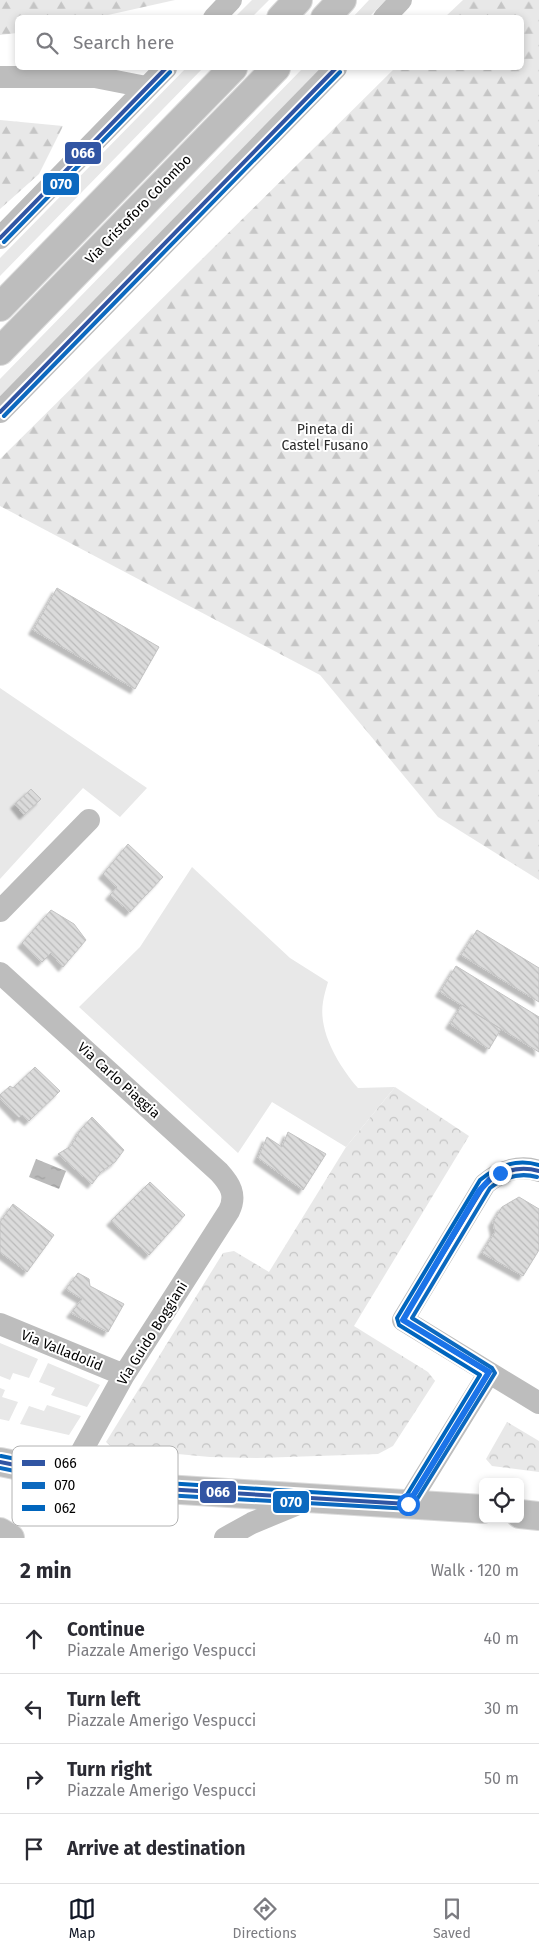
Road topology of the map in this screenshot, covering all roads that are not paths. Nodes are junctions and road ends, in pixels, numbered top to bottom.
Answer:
1 (232, 0) edge
2 (298, 0) edge
3 (342, 0) edge
4 (401, 0) edge
5 (217, 15) edge
6 (284, 15) edge
7 (328, 15) edge
8 (387, 15) edge
9 (164, 70) edge
10 (231, 70) edge
11 (274, 70) edge
12 (334, 70) edge
13 (0, 77) edge
14 (146, 87) junction
15 (0, 238) edge
16 (0, 307) edge
17 (0, 351) edge
18 (0, 412) edge
19 (89, 820) dead end
20 (0, 911) edge
21 (0, 973) edge
22 (539, 1171) edge
23 (233, 1192) joint
24 (0, 1324) edge
25 (489, 1372) junction
26 (124, 1375) junction
27 (539, 1403) edge
28 (85, 1446) edge
29 (178, 1490) edge
30 (310, 1499) junction
31 (408, 1504) junction
32 (479, 1509) edge
33 (524, 1514) edge
34 (539, 1516) edge
35 (0, 1532) edge
36 (10, 1538) edge
37 (225, 1538) edge

1 - 5 street
2 - 6 main road
3 - 7 main road
4 - 8 street
9 - 14 street
10 - 16 main road
11 - 17 main road, Via Cristoforo Colombo
12 - 18 street
13 - 14 street
14 - 15 street
19 - 20 street
21 - 23 street, Via Carlo Piaggia
22 - 25 street
23 - 26 street, Via Guido Boggiani
24 - 26 street, Via Valladolid
25 - 27 street
25 - 31 street
26 - 28 street, Via Guido Boggiani
29 - 30 main road
30 - 31 main road
30 - 37 street
31 - 32 main road
33 - 34 main road
35 - 36 main road

